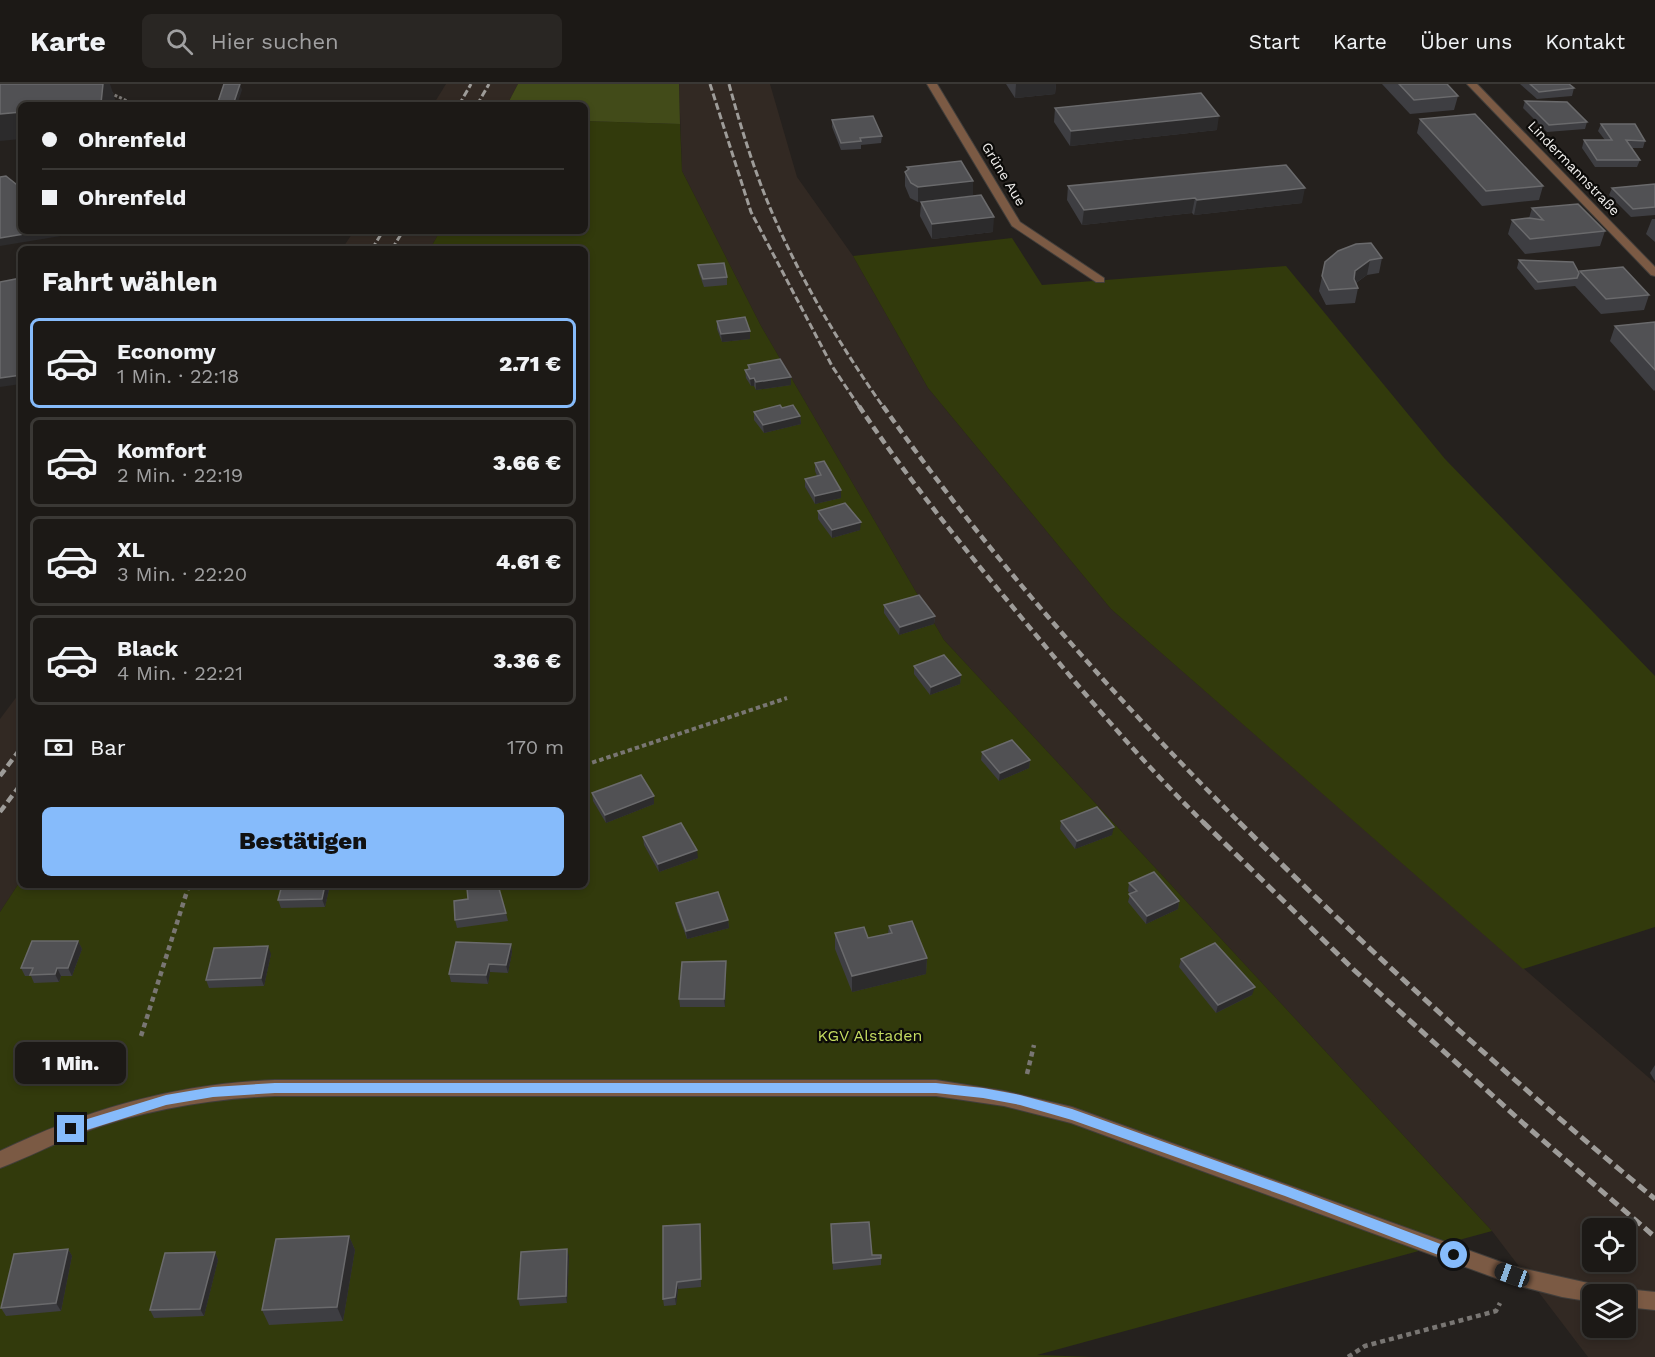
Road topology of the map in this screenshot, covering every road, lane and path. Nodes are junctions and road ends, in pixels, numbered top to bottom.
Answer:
1 (932, 84) edge
2 (1472, 84) edge
3 (105, 91) edge
4 (129, 102) edge
5 (1655, 273) edge
6 (1100, 280) dead end
7 (787, 698) dead end
8 (588, 764) edge
9 (188, 888) edge
10 (141, 1036) dead end
11 (0, 1160) edge
12 (1512, 1275) junction
13 (1582, 1291) edge
14 (1636, 1299) edge
15 (1655, 1301) edge
16 (1350, 1355) edge

1 - 6 street, Grüne Aue
2 - 5 street, Lindermannstraße
3 - 4 path
7 - 8 path
9 - 10 path
11 - 12 street
12 - 13 street
12 - 16 path
14 - 15 street

